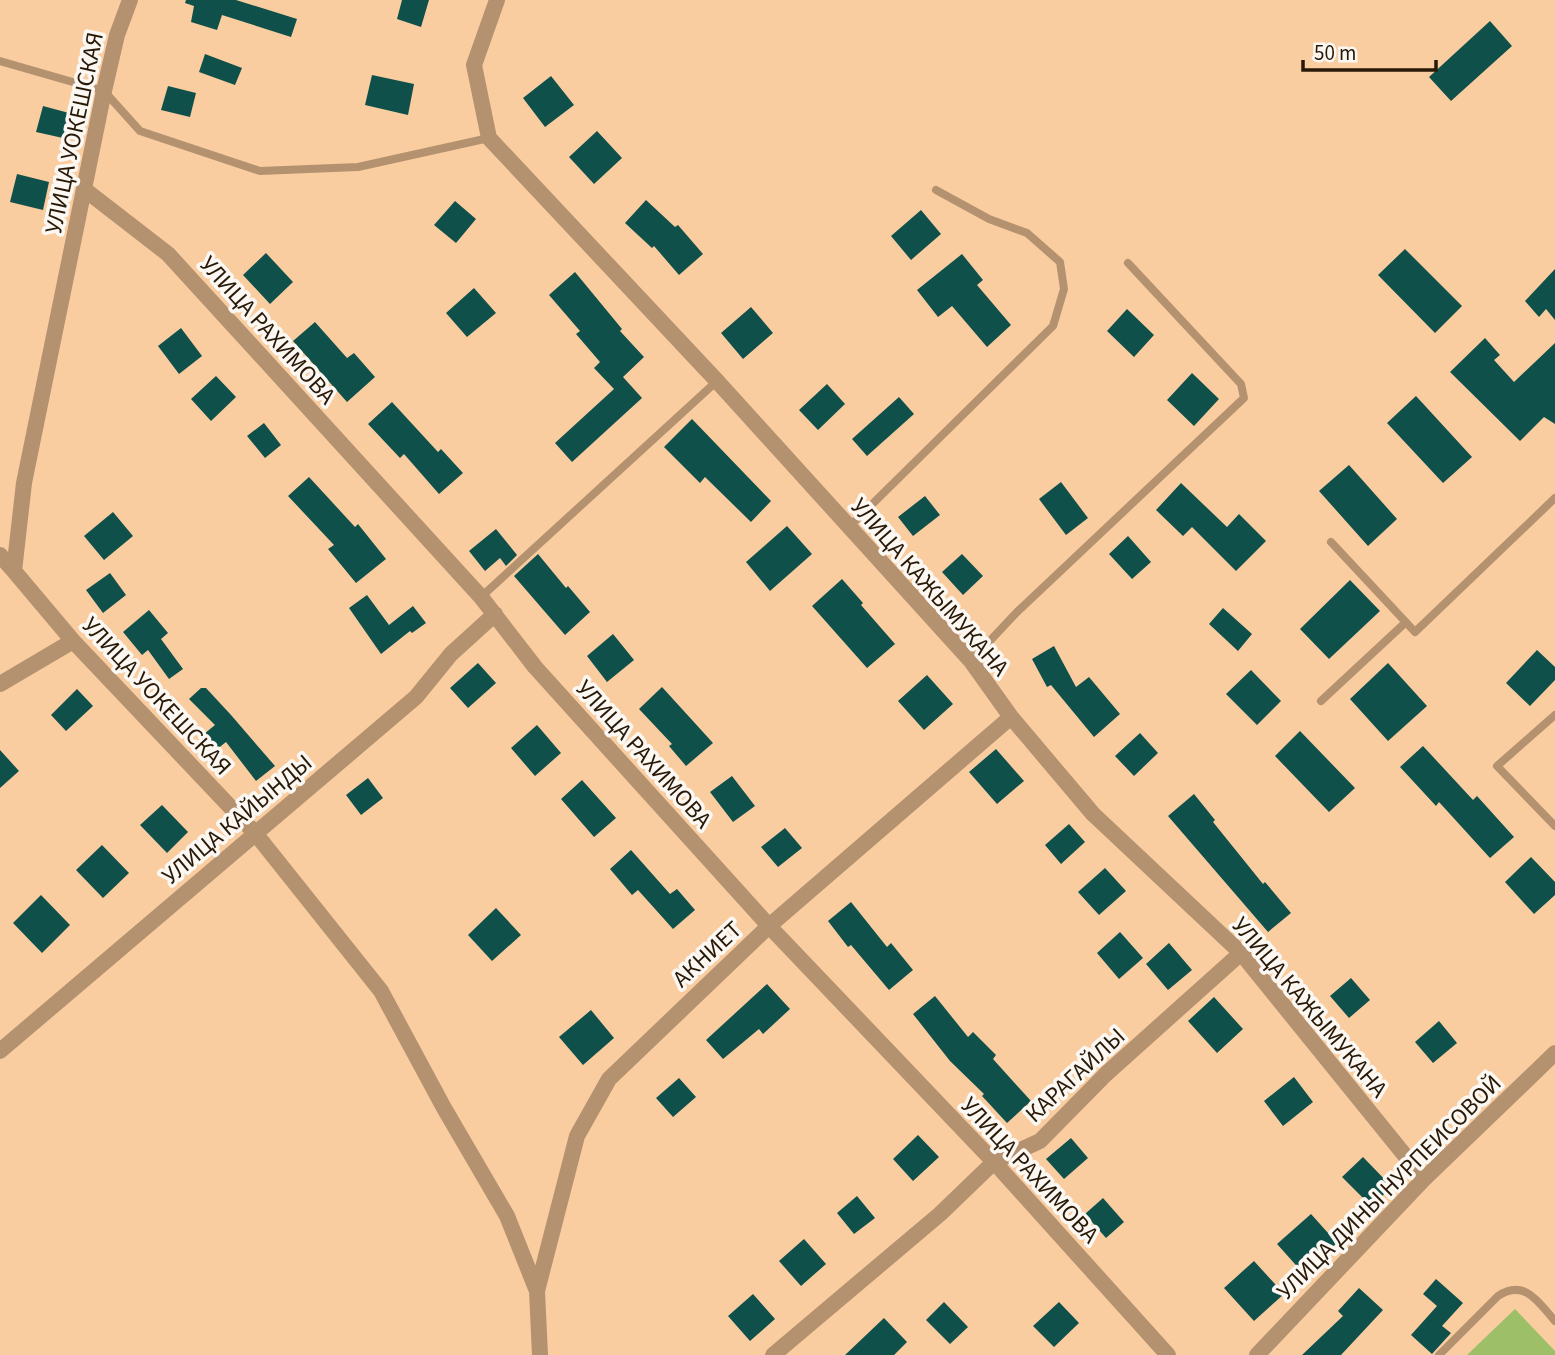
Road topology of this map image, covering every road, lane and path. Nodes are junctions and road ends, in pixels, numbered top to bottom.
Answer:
1 (130, 0) edge
2 (497, 0) edge
3 (0, 61) edge
4 (104, 92) junction
5 (489, 138) junction
6 (84, 189) junction
7 (936, 190) dead end
8 (1128, 263) dead end
9 (717, 381) junction
10 (1555, 498) edge
11 (849, 527) junction
12 (1332, 542) dead end
13 (0, 555) edge
14 (14, 571) junction
15 (481, 597) junction
16 (495, 614) junction
17 (1406, 622) junction
18 (73, 641) junction
19 (971, 661) junction
20 (0, 684) edge
21 (1321, 701) dead end
22 (1555, 715) edge
23 (1011, 717) junction
24 (1555, 825) edge
25 (255, 833) junction
26 (769, 926) junction
27 (1241, 953) junction
28 (0, 1051) edge
29 (1555, 1054) edge
30 (994, 1162) junction
31 (1424, 1179) junction
32 (537, 1291) junction
33 (1555, 1321) edge
34 (540, 1355) edge
35 (773, 1355) edge
36 (1168, 1355) edge
37 (1257, 1355) edge
38 (1439, 1355) edge

1 - 4 street, УЛИЦА УОКЕШСКАЯ
2 - 5 street
3 - 4 lane
4 - 5 lane
4 - 6 street, УЛИЦА УОКЕШСКАЯ
5 - 9 street, УЛИЦА КАЖЫМУКАНА
6 - 14 street, УЛИЦА УОКЕШСКАЯ
6 - 15 street, УЛИЦА РАХИМОВА
7 - 11 lane
8 - 19 lane
9 - 11 street, УЛИЦА КАЖЫМУКАНА
9 - 15 lane
10 - 17 lane
11 - 19 street, УЛИЦА КАЖЫМУКАНА
12 - 17 lane
13 - 14 street
14 - 18 street, УЛИЦА УОКЕШСКАЯ
15 - 16 street, УЛИЦА РАХИМОВА
16 - 25 street, УЛИЦА КАЙЫНДЫ
16 - 26 street, УЛИЦА РАХИМОВА
17 - 21 lane
18 - 20 street
18 - 25 street, УЛИЦА УОКЕШСКАЯ
19 - 23 street, УЛИЦА КАЖЫМУКАНА
22 - 24 lane
23 - 26 street, АКНИЕТ
23 - 27 street, УЛИЦА КАЖЫМУКАНА
25 - 28 street, УЛИЦА КАЙЫНДЫ
25 - 32 street, УЛИЦА УОКЕШСКАЯ
26 - 30 street, УЛИЦА РАХИМОВА
26 - 32 street, АКНИЕТ
27 - 30 street, КАРАГАЙЛЫ
27 - 31 street, УЛИЦА КАЖЫМУКАНА
29 - 31 street, УЛИЦА ДИНЫ НУРПЕИСОВОЙ
30 - 35 street, КАРАГАЙЛЫ
30 - 36 street, УЛИЦА РАХИМОВА
31 - 37 street, УЛИЦА ДИНЫ НУРПЕИСОВОЙ
32 - 34 street, УЛИЦА УОКЕШСКАЯ
33 - 38 lane

